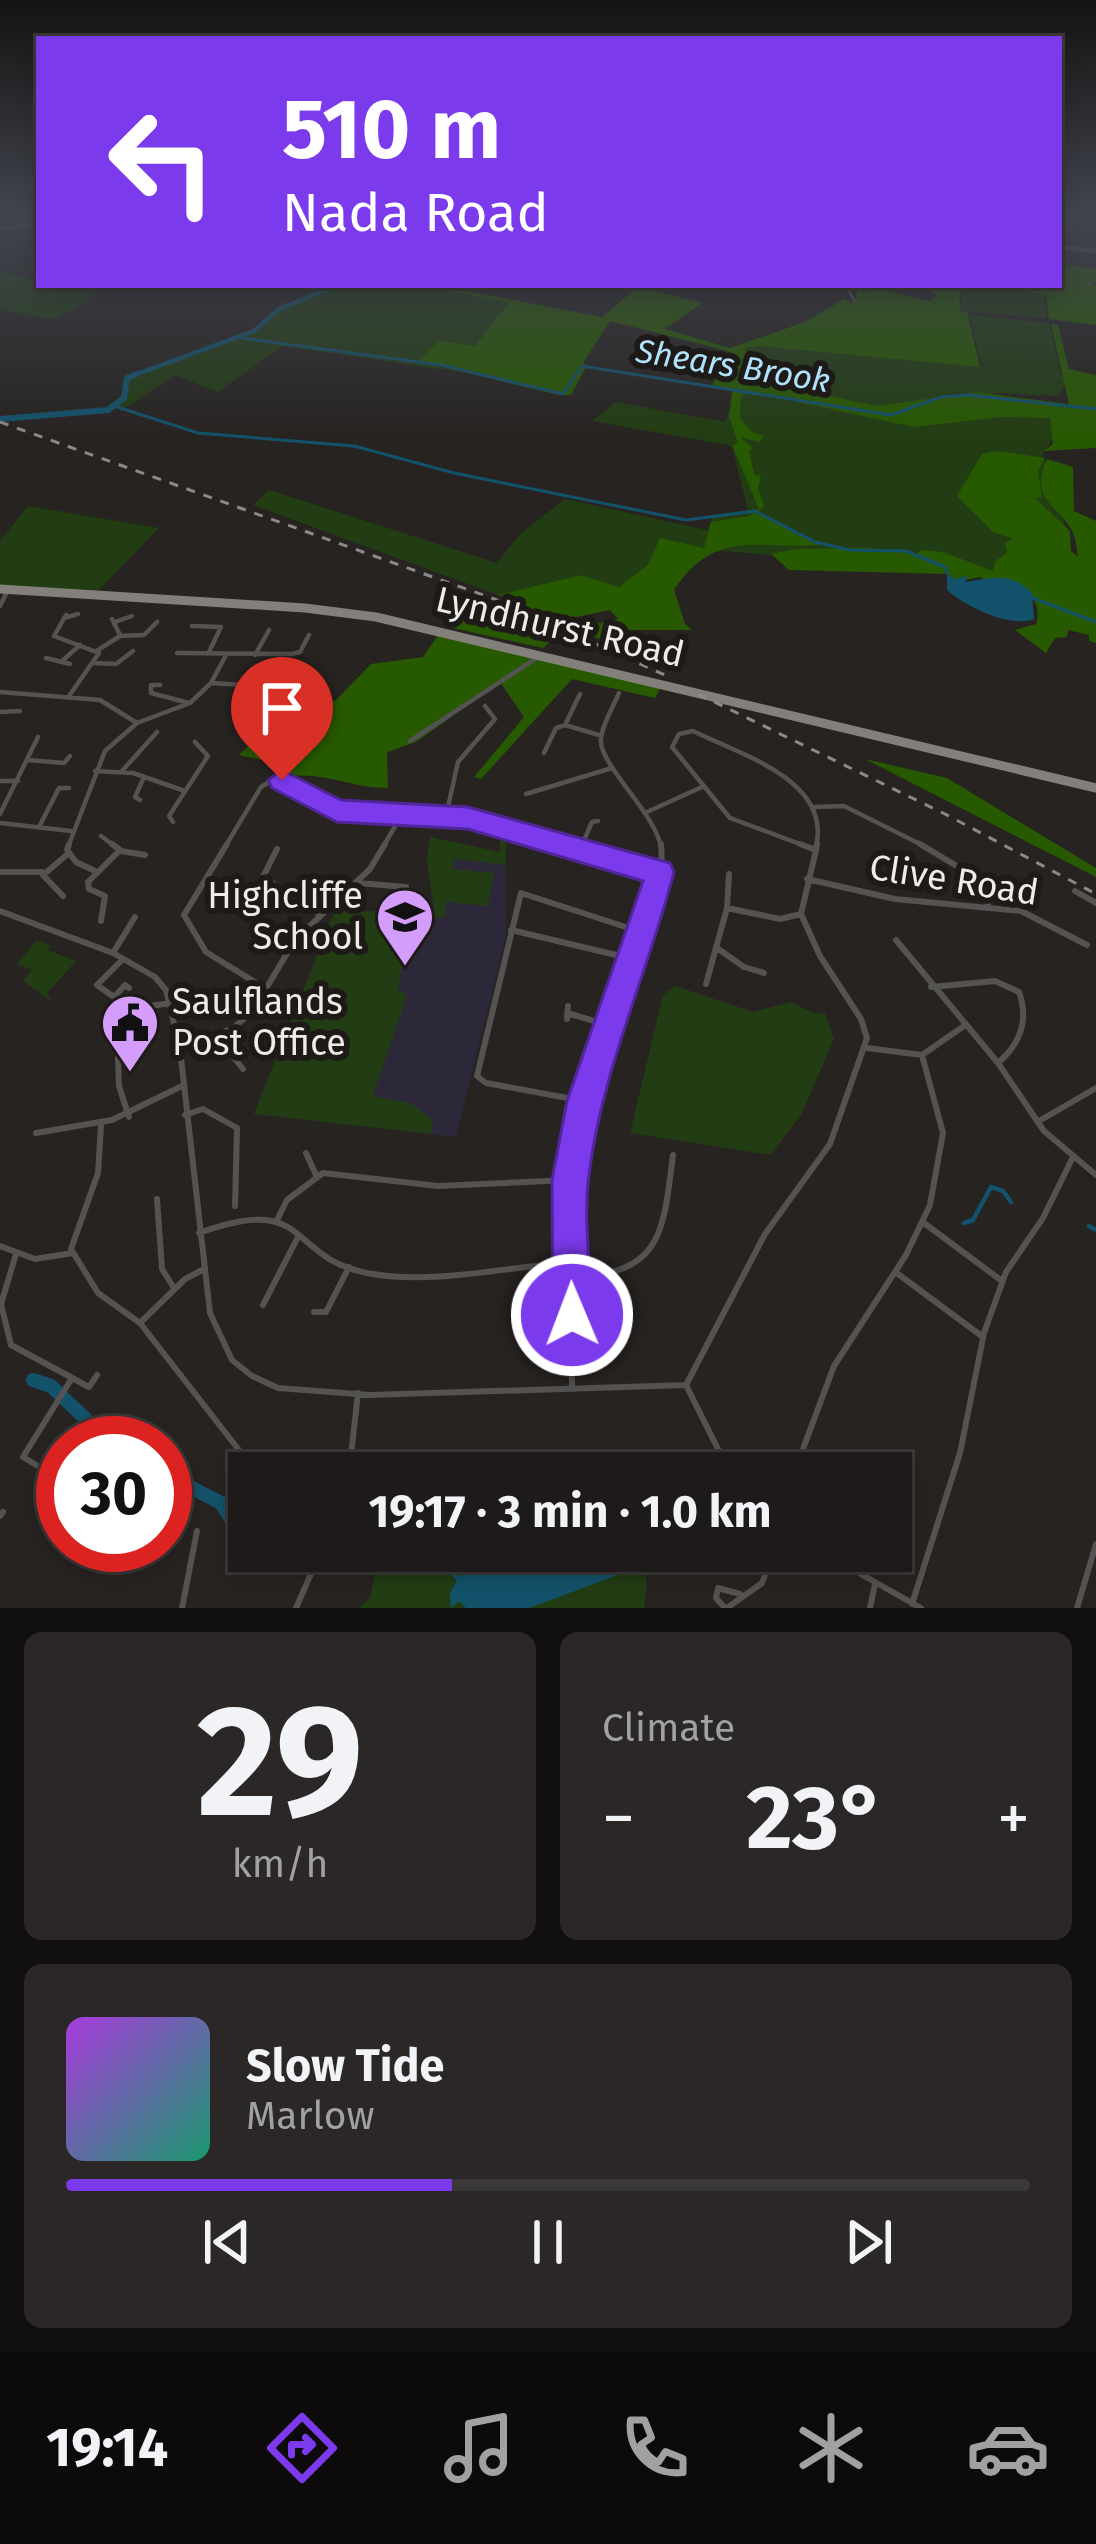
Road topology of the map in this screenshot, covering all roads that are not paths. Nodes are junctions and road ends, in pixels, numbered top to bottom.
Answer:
1 (850, 289) edge
2 (855, 302) dead end
3 (3, 591) edge
4 (0, 606) edge
5 (78, 614) dead end
6 (132, 616) dead end
7 (157, 622) dead end
8 (198, 624) dead end
9 (270, 629) dead end
10 (310, 633) dead end
11 (120, 636) junction
12 (80, 644) junction
13 (98, 650) junction
14 (127, 652) dead end
15 (177, 652) dead end
16 (539, 652) junction
17 (208, 654) junction
18 (226, 655) junction
19 (255, 655) junction
20 (46, 658) dead end
21 (95, 663) junction
22 (211, 683) junction
23 (160, 685) dead end
24 (247, 685) dead end
25 (0, 692) edge
26 (580, 694) dead end
27 (619, 694) dead end
28 (69, 696) junction
29 (190, 703) junction
30 (485, 706) dead end
31 (20, 711) dead end
32 (0, 712) edge
33 (137, 723) junction
34 (565, 725) junction
35 (152, 735) dead end
36 (601, 736) junction
37 (38, 737) dead end
38 (410, 741) dead end
39 (195, 747) dead end
40 (544, 753) dead end
41 (70, 756) dead end
42 (28, 760) junction
43 (613, 767) junction
44 (95, 771) junction
45 (122, 772) junction
46 (144, 777) junction
47 (0, 782) edge
48 (18, 782) junction
49 (702, 787) junction
50 (69, 788) dead end
51 (1096, 788) edge
52 (182, 790) junction
53 (526, 794) dead end
54 (135, 799) dead end
55 (815, 807) junction
56 (647, 812) junction
57 (0, 814) edge
58 (401, 816) junction
59 (446, 816) junction
60 (173, 821) dead end
61 (593, 821) dead end
62 (0, 824) edge
63 (39, 827) junction
64 (71, 831) junction
65 (101, 836) dead end
66 (277, 849) dead end
67 (120, 850) junction
68 (816, 850) junction
69 (579, 852) junction
70 (69, 854) junction
71 (145, 855) dead end
72 (95, 871) junction
73 (0, 872) edge
74 (44, 872) junction
75 (660, 872) junction
76 (729, 874) dead end
77 (808, 879) junction
78 (358, 883) junction
79 (406, 887) dead end
80 (1075, 891) dead end
81 (63, 896) dead end
82 (1096, 903) edge
83 (988, 905) junction
84 (727, 908) junction
85 (0, 911) edge
86 (801, 914) junction
87 (321, 915) junction
88 (135, 917) dead end
89 (101, 921) dead end
90 (511, 930) junction
91 (644, 932) junction
92 (896, 940) dead end
93 (1087, 945) dead end
94 (717, 948) junction
95 (113, 953) junction
96 (123, 958) junction
97 (633, 959) junction
98 (764, 973) dead end
99 (706, 984) dead end
100 (931, 986) junction
101 (129, 988) dead end
102 (266, 988) junction
103 (171, 1003) junction
104 (151, 1006) dead end
105 (567, 1013) dead end
106 (609, 1025) junction
107 (964, 1026) junction
108 (216, 1036) junction
109 (866, 1048) junction
110 (181, 1049) junction
111 (922, 1055) junction
112 (118, 1058) dead end
113 (998, 1063) junction
114 (243, 1070) dead end
115 (183, 1085) junction
116 (1096, 1088) edge
117 (584, 1101) junction
118 (185, 1115) junction
119 (129, 1117) junction
120 (1037, 1121) junction
121 (101, 1126) junction
122 (36, 1133) dead end
123 (306, 1153) dead end
124 (673, 1154) dead end
125 (1073, 1157) junction
126 (1096, 1175) edge
127 (317, 1176) junction
128 (570, 1180) junction
129 (157, 1199) dead end
130 (236, 1205) dead end
131 (277, 1220) junction
132 (925, 1223) junction
133 (199, 1233) junction
134 (299, 1235) junction
135 (0, 1246) edge
136 (73, 1253) junction
137 (16, 1254) junction
138 (572, 1263) junction
139 (350, 1267) junction
140 (204, 1268) junction
141 (898, 1274) junction
142 (572, 1277) junction
143 (1003, 1282) junction
144 (174, 1288) junction
145 (263, 1305) dead end
146 (314, 1312) dead end
147 (140, 1323) junction
148 (983, 1337) junction
149 (4, 1343) edge
150 (97, 1375) dead end
151 (72, 1378) junction
152 (686, 1385) junction
153 (572, 1389) junction
154 (358, 1393) junction
155 (240, 1452) edge
156 (351, 1452) edge
157 (720, 1452) edge
158 (799, 1452) edge
159 (35, 1465) dead end
160 (197, 1531) dead end
161 (1096, 1544) edge
162 (312, 1572) edge
163 (766, 1572) edge
164 (856, 1572) edge
165 (875, 1583) junction
166 (740, 1594) junction
167 (916, 1606) edge
168 (182, 1608) edge
169 (296, 1608) edge
170 (726, 1608) edge
171 (870, 1608) edge
172 (1077, 1608) edge

1 - 2 street
3 - 4 street
3 - 16 main road, Lyndhurst Road
5 - 12 street
6 - 11 street
7 - 11 street
8 - 17 street
9 - 19 street
10 - 19 street
11 - 13 street
12 - 13 street
12 - 20 street
13 - 21 street
14 - 21 street
15 - 17 street
16 - 38 street
16 - 51 main road, Lyndhurst Road
17 - 18 street
18 - 19 street
18 - 22 street
21 - 28 street
22 - 24 street
22 - 29 street
23 - 29 street
25 - 28 street
26 - 34 street
27 - 36 street
28 - 33 street
29 - 33 street
30 - 59 street
31 - 32 street
33 - 44 street
34 - 36 street
34 - 40 street
35 - 45 street
36 - 43 street
37 - 42 street
39 - 52 street
41 - 42 street
42 - 48 street
43 - 53 street
43 - 56 street
44 - 45 street
44 - 64 street
45 - 46 street
46 - 52 street
46 - 54 street
47 - 48 street
48 - 57 street
49 - 55 street
49 - 56 street
49 - 68 street
50 - 63 street
52 - 60 street
55 - 68 street
55 - 83 street
56 - 75 street
58 - 59 street
58 - 78 street
58 - 102 street
59 - 69 street
61 - 69 street
62 - 63 street
63 - 64 street
64 - 70 street
65 - 67 street
66 - 87 street
67 - 71 street
67 - 72 street
68 - 77 street
69 - 75 street
70 - 72 street
70 - 74 street
72 - 89 street
73 - 74 street
74 - 81 street
75 - 91 street
76 - 84 street
77 - 83 street, Clive Road
77 - 86 street
78 - 79 street
78 - 87 street
80 - 82 street
83 - 93 street, Clive Road
84 - 86 street
84 - 94 street
85 - 95 street
86 - 109 street
87 - 102 street
88 - 95 street
90 - 91 street
90 - 97 street
90 - 117 street
91 - 97 street
92 - 100 street
94 - 98 street
94 - 99 street
95 - 96 street
96 - 101 street
96 - 103 street
97 - 106 street
100 - 107 street
100 - 113 street
102 - 108 street
103 - 104 street
103 - 110 street
105 - 106 street
106 - 117 street
107 - 111 street
107 - 113 street
108 - 110 street
108 - 114 street
109 - 111 street
109 - 152 street
110 - 115 street
111 - 132 street
112 - 119 street
113 - 120 street
115 - 118 street
115 - 119 street
116 - 120 street
117 - 128 street
118 - 130 street
118 - 133 street
119 - 121 street
120 - 125 street
121 - 122 street
121 - 136 street
123 - 127 street
124 - 142 street
125 - 126 street
125 - 143 street
127 - 128 street
127 - 131 street
128 - 138 street
129 - 144 street
131 - 133 street
131 - 134 street
132 - 141 street
132 - 143 street
133 - 140 street
134 - 139 street
134 - 145 street
135 - 137 street
136 - 137 street
136 - 147 street
137 - 149 street
138 - 139 street
138 - 142 street
139 - 146 street
140 - 144 street
140 - 154 street
141 - 148 street
141 - 158 street
142 - 153 street
143 - 148 street
144 - 147 street
147 - 155 street
148 - 167 street
149 - 151 street
150 - 151 street
151 - 159 street
152 - 153 street
152 - 157 street
153 - 154 street
154 - 156 street
160 - 168 street
161 - 172 street
162 - 169 street
163 - 166 street
164 - 165 street
165 - 167 street
165 - 171 street
166 - 170 street
166 - 170 street

